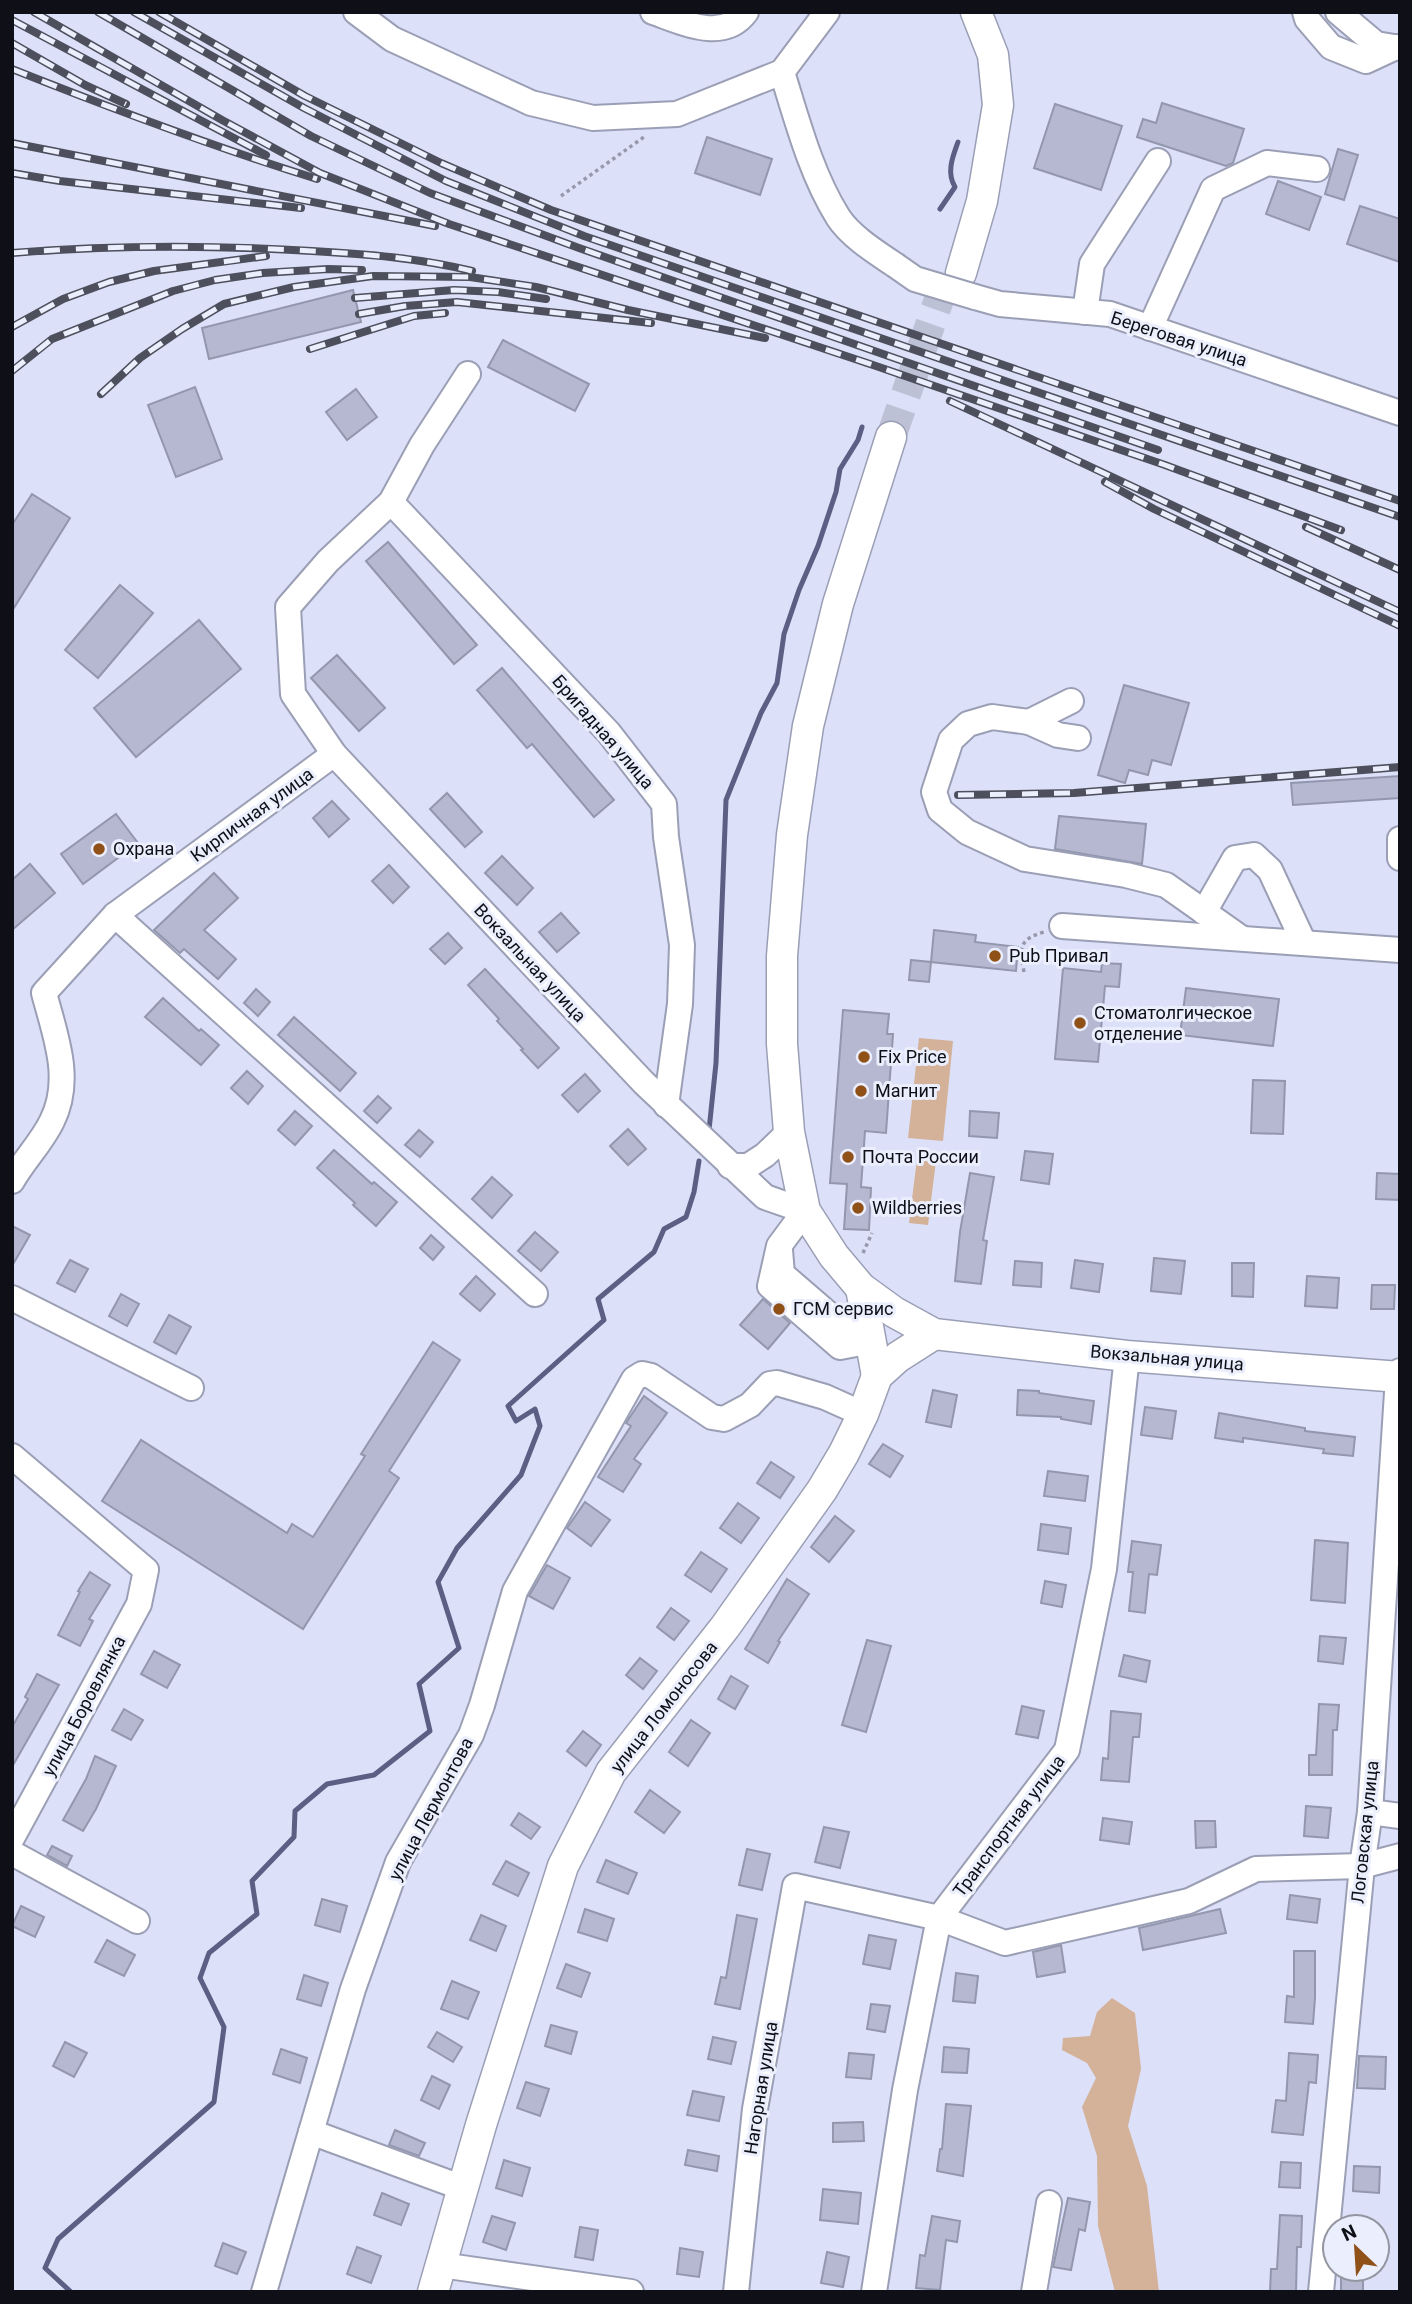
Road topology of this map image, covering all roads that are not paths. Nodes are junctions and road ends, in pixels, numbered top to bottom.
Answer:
1 (356, 12) edge
2 (653, 12) edge
3 (746, 12) edge
4 (827, 12) edge
5 (976, 12) edge
6 (1305, 12) edge
7 (1338, 12) edge
8 (716, 21) edge
9 (1398, 48) edge
10 (782, 72) junction
11 (1158, 161) dead end
12 (1317, 169) dead end
13 (962, 279) junction
14 (1085, 312) junction
15 (1150, 328) junction
16 (468, 374) dead end
17 (1400, 413) edge
18 (898, 439) tunnel mouth
19 (391, 502) junction
20 (1071, 701) dead end
21 (1029, 722) junction
22 (1078, 738) dead end
23 (334, 754) junction
24 (1400, 839) edge
25 (1400, 858) edge
26 (1204, 912) junction
27 (115, 915) junction
28 (1062, 926) road end
29 (1241, 939) junction
30 (1304, 943) junction
31 (1400, 950) edge
32 (666, 1105) junction
33 (789, 1132) junction
34 (730, 1166) junction
35 (12, 1181) edge
36 (806, 1211) junction
37 (861, 1288) junction
38 (535, 1294) dead end
39 (12, 1298) edge
40 (934, 1334) junction
41 (867, 1342) junction
42 (1127, 1356) junction
43 (1399, 1375) edge
44 (877, 1376) junction
45 (191, 1388) dead end
46 (863, 1415) junction
47 (12, 1456) edge
48 (1370, 1812) junction
49 (1400, 1816) edge
50 (12, 1838) edge
51 (12, 1853) edge
52 (1400, 1856) edge
53 (1362, 1866) junction
54 (940, 1918) junction
55 (137, 1921) dead end
56 (311, 2132) junction
57 (463, 2188) junction
58 (1049, 2203) dead end
59 (437, 2278) edge
60 (264, 2292) edge
61 (631, 2292) edge
62 (736, 2292) edge
63 (874, 2292) edge
64 (1034, 2292) edge
65 (1321, 2292) edge

1 - 10 street
2 - 8 street
3 - 8 street
4 - 10 street
5 - 13 main road
6 - 9 street
7 - 9 street
10 - 13 street, Береговая улица, bridge
11 - 14 street
12 - 15 street
13 - 14 street, Береговая улица
14 - 15 street, Береговая улица
15 - 17 street, Береговая улица
16 - 19 street, Вокзальная улица
18 - 33 main road
19 - 23 street, Вокзальная улица
19 - 32 street, Бригадная улица
20 - 21 street
21 - 22 street
21 - 26 street
23 - 27 street, Кирпичная улица
23 - 32 street, Вокзальная улица
24 - 25 street
26 - 29 street
26 - 30 street
27 - 35 street, Кирпичная улица
27 - 38 street
28 - 29 street
29 - 30 street
30 - 31 street
32 - 34 street, Вокзальная улица
33 - 34 street
33 - 36 main road
34 - 36 street, Вокзальная улица
36 - 37 main road
36 - 41 street
37 - 40 main road
37 - 41 main road
39 - 45 street
40 - 42 main road, Вокзальная улица
40 - 44 main road, улица Ломоносова
41 - 44 main road
42 - 43 main road, Вокзальная улица
42 - 54 street, Транспортная улица
43 - 48 street, Логовская улица
44 - 46 main road, улица Ломоносова
46 - 56 street, улица Лермонтова
46 - 57 main road, улица Ломоносова
47 - 50 street, улица Боровлянка
48 - 49 street
48 - 53 street, Логовская улица
51 - 55 street
52 - 53 street
53 - 54 street
53 - 65 street, Логовская улица
54 - 62 street, Нагорная улица
54 - 63 street, Транспортная улица
56 - 57 street
56 - 60 street, улица Лермонтова
57 - 59 main road, улица Ломоносова
58 - 64 street
59 - 61 street

